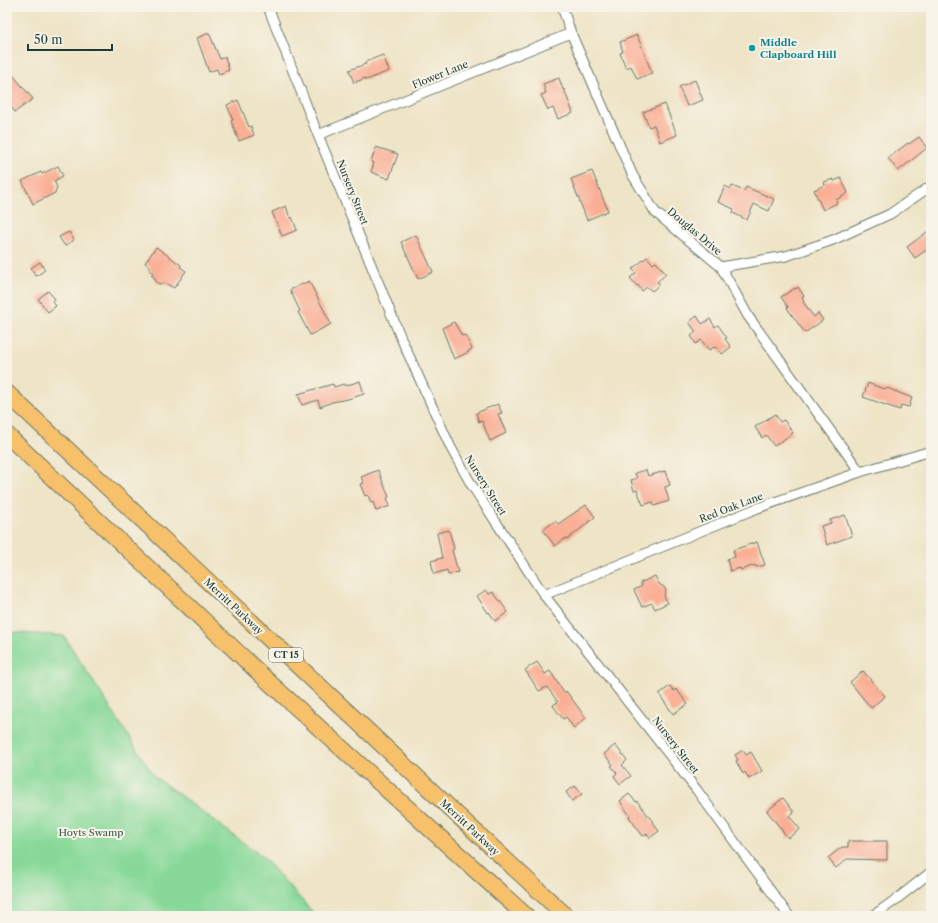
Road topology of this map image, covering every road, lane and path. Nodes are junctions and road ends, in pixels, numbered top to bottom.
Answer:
1 (268, 7) edge
2 (562, 7) edge
3 (571, 33) junction
4 (318, 135) junction
5 (931, 186) edge
6 (721, 267) junction
7 (7, 393) edge
8 (7, 435) edge
9 (931, 451) edge
10 (860, 472) junction
11 (544, 595) junction
12 (931, 872) edge
13 (526, 916) edge
14 (566, 916) edge
15 (789, 916) edge
16 (873, 916) edge

1 - 4 street, Nursery Street
2 - 3 street, Douglas Drive
3 - 4 street, Flower Lane
3 - 6 street, Douglas Drive
4 - 11 street, Nursery Street
5 - 6 street
6 - 10 street, Douglas Drive
7 - 14 highway, Merritt Parkway / CT 15
8 - 13 highway
9 - 10 street, Red Oak Lane
10 - 11 street, Red Oak Lane
11 - 15 street, Nursery Street
12 - 16 street

